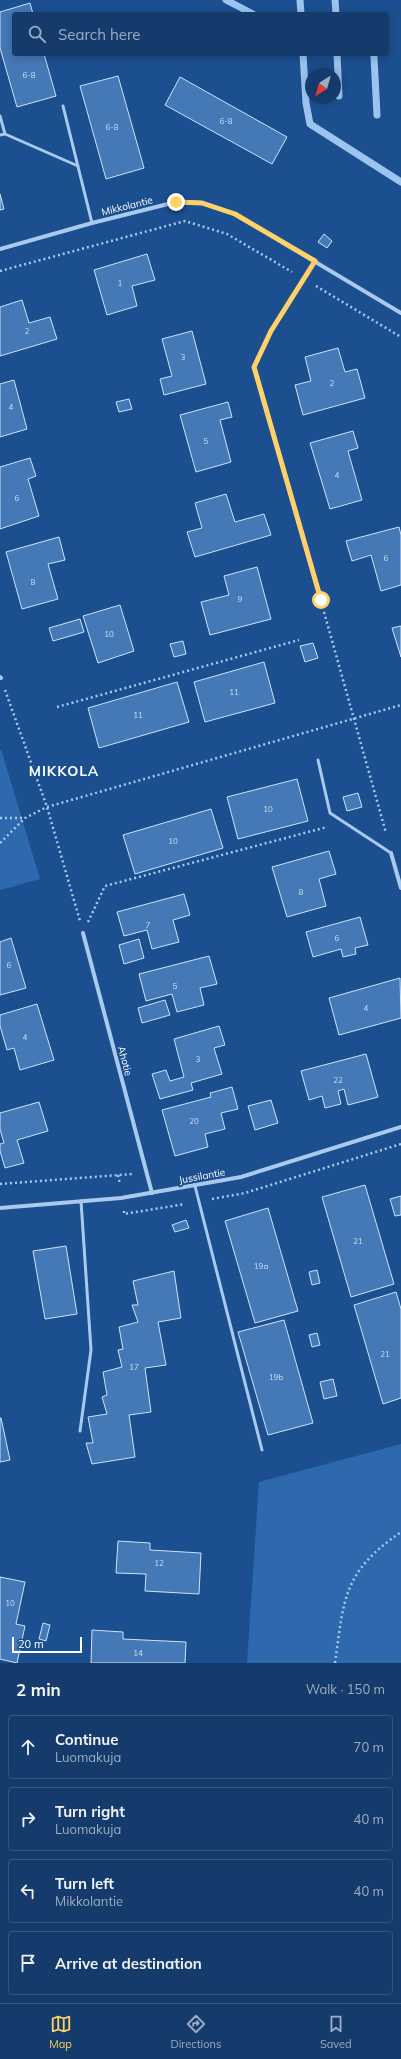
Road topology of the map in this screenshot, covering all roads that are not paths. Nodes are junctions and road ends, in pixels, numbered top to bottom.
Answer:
1 (63, 106) dead end
2 (0, 116) edge
3 (5, 134) junction
4 (0, 136) edge
5 (78, 166) junction
6 (92, 223) junction
7 (0, 249) edge
8 (315, 261) junction
9 (401, 313) edge
10 (321, 600) road end
11 (318, 760) dead end
12 (391, 853) joint
13 (401, 888) edge
14 (83, 933) road end
15 (401, 1127) edge
16 (195, 1186) junction
17 (152, 1193) junction
18 (81, 1201) junction
19 (0, 1208) edge
20 (80, 1431) dead end
21 (262, 1450) dead end

1 - 5 lane
2 - 3 lane
3 - 4 lane
3 - 5 lane
5 - 6 lane
6 - 7 street, Mikkolantie
6 - 8 street, Mikkolantie
8 - 9 street, Mikkolantie
8 - 10 street
11 - 12 lane
12 - 13 street
14 - 17 street, Ahotie
15 - 16 street, Jussilantie
16 - 17 street, Jussilantie
16 - 21 lane
17 - 18 street, Jussilantie
18 - 19 street, Jussilantie
18 - 20 lane

